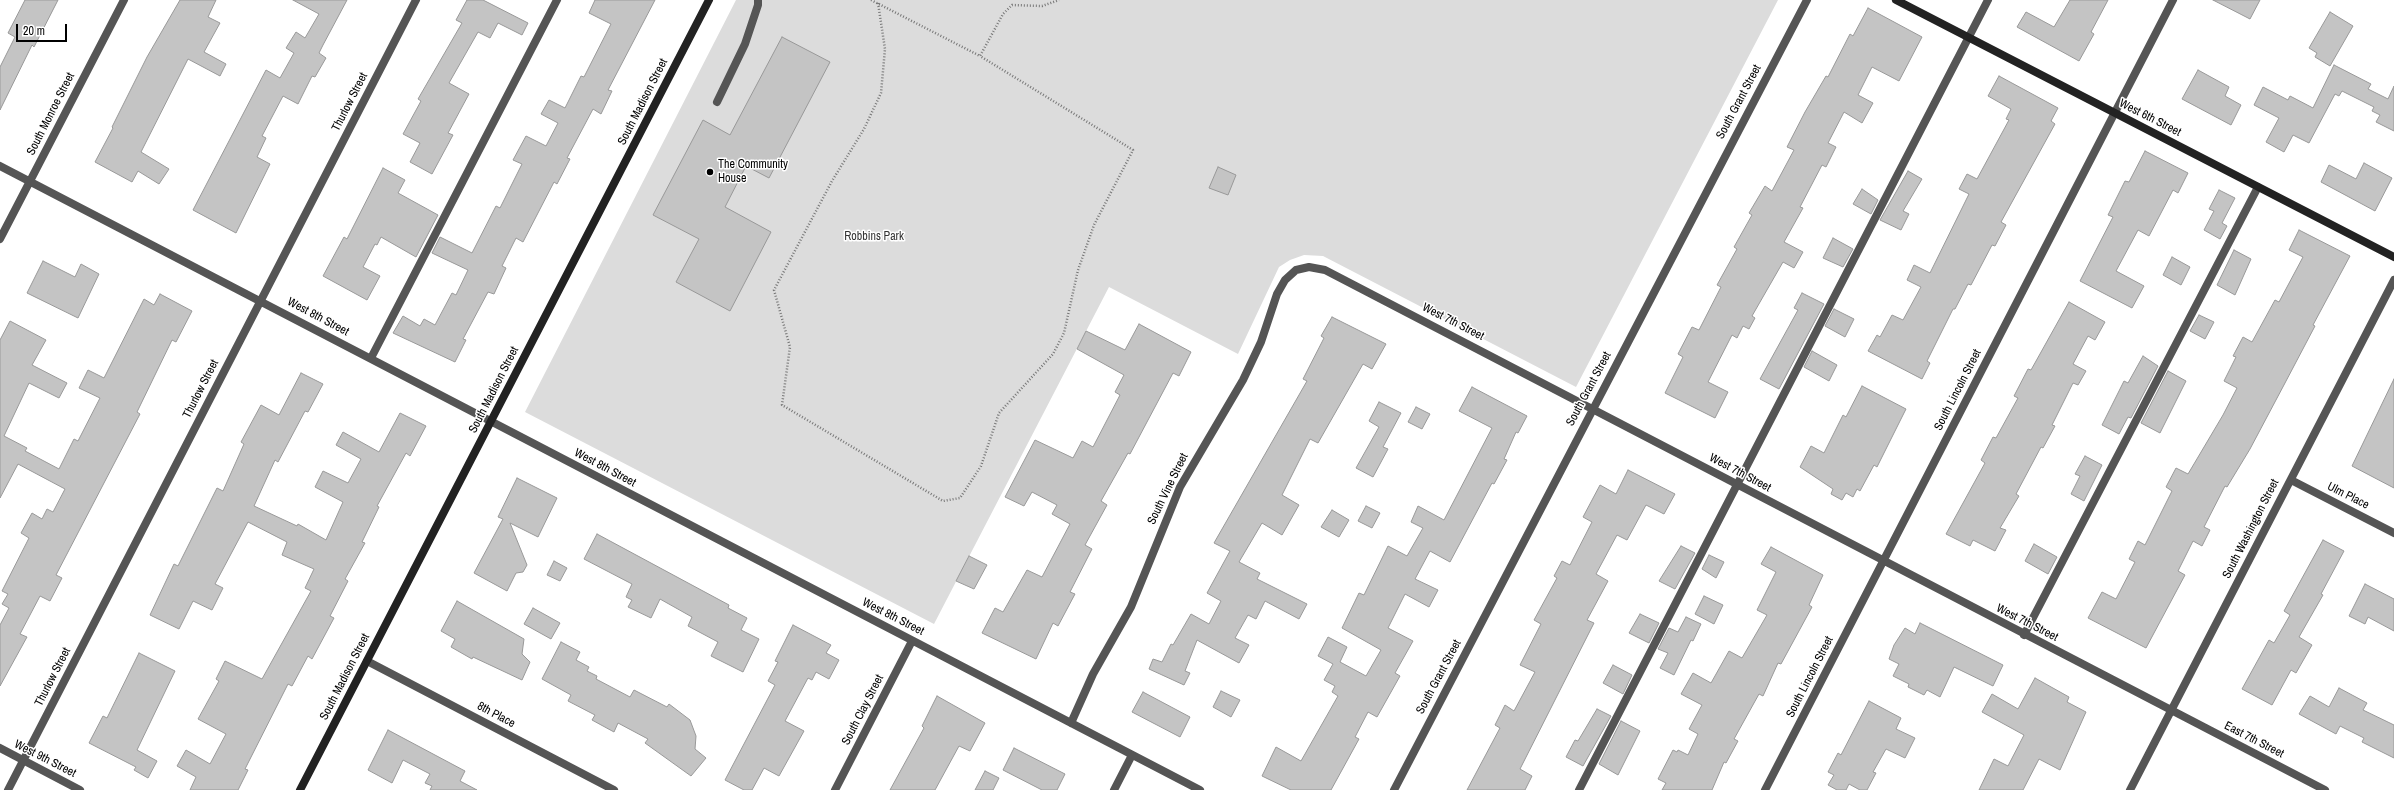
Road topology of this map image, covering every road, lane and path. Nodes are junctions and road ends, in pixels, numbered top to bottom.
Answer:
1 (124, 0) edge
2 (416, 0) edge
3 (557, 0) edge
4 (709, 0) edge
5 (758, 0) edge
6 (871, 0) edge
7 (1059, 0) edge
8 (1807, 0) edge
9 (1896, 0) edge
10 (1988, 0) edge
11 (2173, 0) edge
12 (878, 3) junction
13 (1969, 38) junction
14 (980, 56) junction
15 (717, 102) dead end
16 (2115, 113) junction
17 (0, 166) edge
18 (30, 181) junction
19 (2258, 187) junction
20 (0, 239) edge
21 (2394, 257) edge
22 (1296, 270) joint
23 (2394, 280) edge
24 (261, 301) junction
25 (371, 358) junction
26 (1593, 408) junction
27 (491, 423) junction
28 (2291, 480) junction
29 (1737, 484) junction
30 (2394, 533) edge
31 (1883, 562) junction
32 (2024, 634) junction
33 (912, 641) junction
34 (367, 661) junction
35 (2171, 710) junction
36 (1071, 723) junction
37 (0, 748) edge
38 (1132, 755) junction
39 (23, 760) junction
40 (8, 790) edge
41 (80, 790) edge
42 (300, 790) edge
43 (614, 790) edge
44 (835, 790) edge
45 (1114, 790) edge
46 (1200, 790) edge
47 (1394, 790) edge
48 (1579, 790) edge
49 (1765, 790) edge
50 (2130, 790) edge
51 (2325, 790) edge

1 - 18 street, South Monroe Street
2 - 24 street, Thurlow Street
3 - 25 street
4 - 27 street, South Madison Street
5 - 15 street
6 - 12 path
7 - 14 path
8 - 26 street, South Grant Street
9 - 13 street, West 6th Street
10 - 13 street
11 - 16 street, South Lincoln Street
12 - 14 path
12 - 14 path
13 - 16 street, West 6th Street
13 - 29 street
16 - 19 street, West 6th Street
16 - 31 street, South Lincoln Street
17 - 18 street, West 8th Street
18 - 20 street, South Monroe Street
18 - 24 street, West 8th Street
19 - 21 street, West 6th Street
19 - 32 street
22 - 26 street, West 7th Street
22 - 36 street, South Vine Street
23 - 28 street, South Washington Street
24 - 25 street, West 8th Street
24 - 39 street, Thurlow Street
25 - 27 street, West 8th Street
26 - 29 street, West 7th Street
26 - 47 street, South Grant Street
27 - 33 street, West 8th Street
27 - 34 street, South Madison Street
28 - 30 street, Ulm Place
28 - 35 street, South Washington Street
29 - 31 street, West 7th Street
29 - 48 street
31 - 32 street, West 7th Street
31 - 49 street, South Lincoln Street
32 - 35 street, West 7th Street
33 - 36 street, West 8th Street
33 - 44 street, South Clay Street
34 - 42 street, South Madison Street
34 - 43 street, 8th Place
35 - 50 street, South Washington Street
35 - 51 street, East 7th Street
36 - 38 street, West 8th Street
37 - 39 street, West 9th Street
38 - 45 street
38 - 46 street, West 8th Street
39 - 40 street, Thurlow Street
39 - 41 street, West 9th Street

